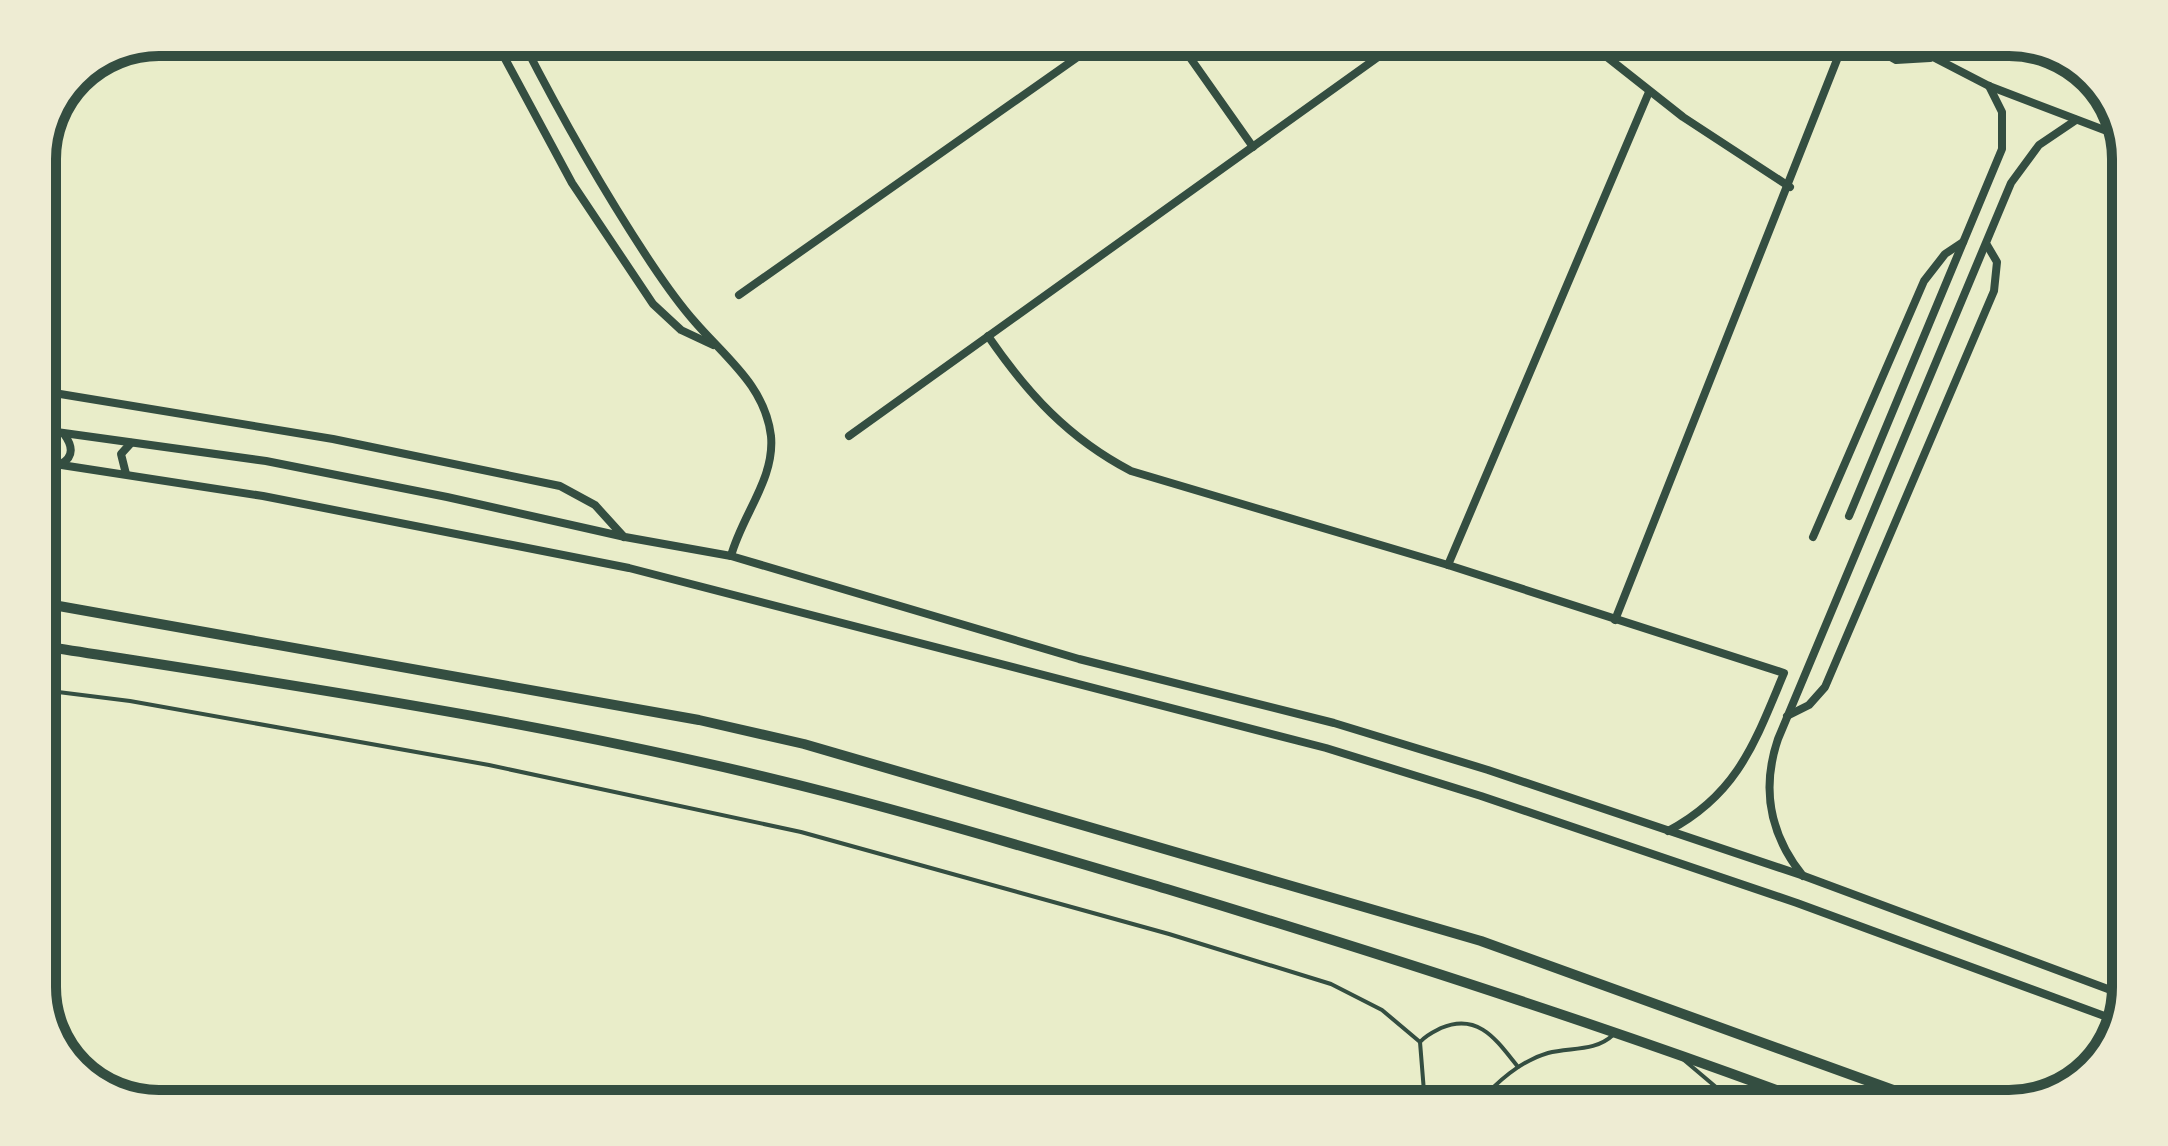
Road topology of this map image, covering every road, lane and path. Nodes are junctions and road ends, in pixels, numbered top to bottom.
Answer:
1 (504, 56) edge
2 (531, 56) edge
3 (1079, 56) edge
4 (1189, 56) edge
5 (1380, 56) edge
6 (1605, 56) edge
7 (1839, 56) edge
8 (1889, 56) edge
9 (1927, 56) edge
10 (1930, 58) junction
11 (1989, 86) junction
12 (1649, 92) junction
13 (2076, 120) junction
14 (2108, 132) edge
15 (1253, 147) junction
16 (1790, 187) junction
17 (1964, 242) junction
18 (1987, 245) junction
19 (739, 295) dead end
20 (988, 336) junction
21 (715, 346) junction
22 (56, 393) edge
23 (56, 433) edge
24 (64, 434) junction
25 (849, 436) dead end
26 (131, 443) junction
27 (56, 464) edge
28 (61, 465) junction
29 (126, 474) junction
30 (1849, 516) dead end
31 (625, 537) junction
32 (1813, 537) dead end
33 (731, 556) junction
34 (1448, 565) junction
35 (56, 605) edge
36 (1615, 620) junction
37 (56, 648) edge
38 (56, 692) edge
39 (1787, 716) junction
40 (1668, 831) junction
41 (1804, 876) junction
42 (2112, 990) edge
43 (2108, 1017) edge
44 (1617, 1031) junction
45 (1420, 1042) junction
46 (1673, 1051) junction
47 (1518, 1067) junction
48 (1424, 1090) edge
49 (1493, 1090) edge
50 (1719, 1090) edge
51 (1777, 1090) edge
52 (1893, 1090) edge

1 - 21 street
2 - 21 street
3 - 19 street
4 - 15 street
5 - 15 street
6 - 12 street
7 - 16 street
8 - 10 street
9 - 10 street
10 - 11 street
11 - 13 street
11 - 17 street
12 - 16 street
12 - 34 street
13 - 14 street
13 - 18 street
15 - 20 street
16 - 36 street
17 - 30 street
17 - 32 street
18 - 39 street
18 - 39 street
20 - 25 street
20 - 34 street
21 - 33 street
22 - 31 street
23 - 24 street
24 - 26 street
24 - 28 street
26 - 29 street
26 - 31 street
27 - 28 street
28 - 29 street
29 - 43 street
31 - 33 street
33 - 40 street
34 - 36 street
35 - 52 street
36 - 40 street
37 - 44 street
38 - 45 lane
39 - 41 street
40 - 41 street
41 - 42 street
44 - 46 street
44 - 47 lane
45 - 47 lane
45 - 48 lane
46 - 50 lane
46 - 51 street
47 - 49 lane

